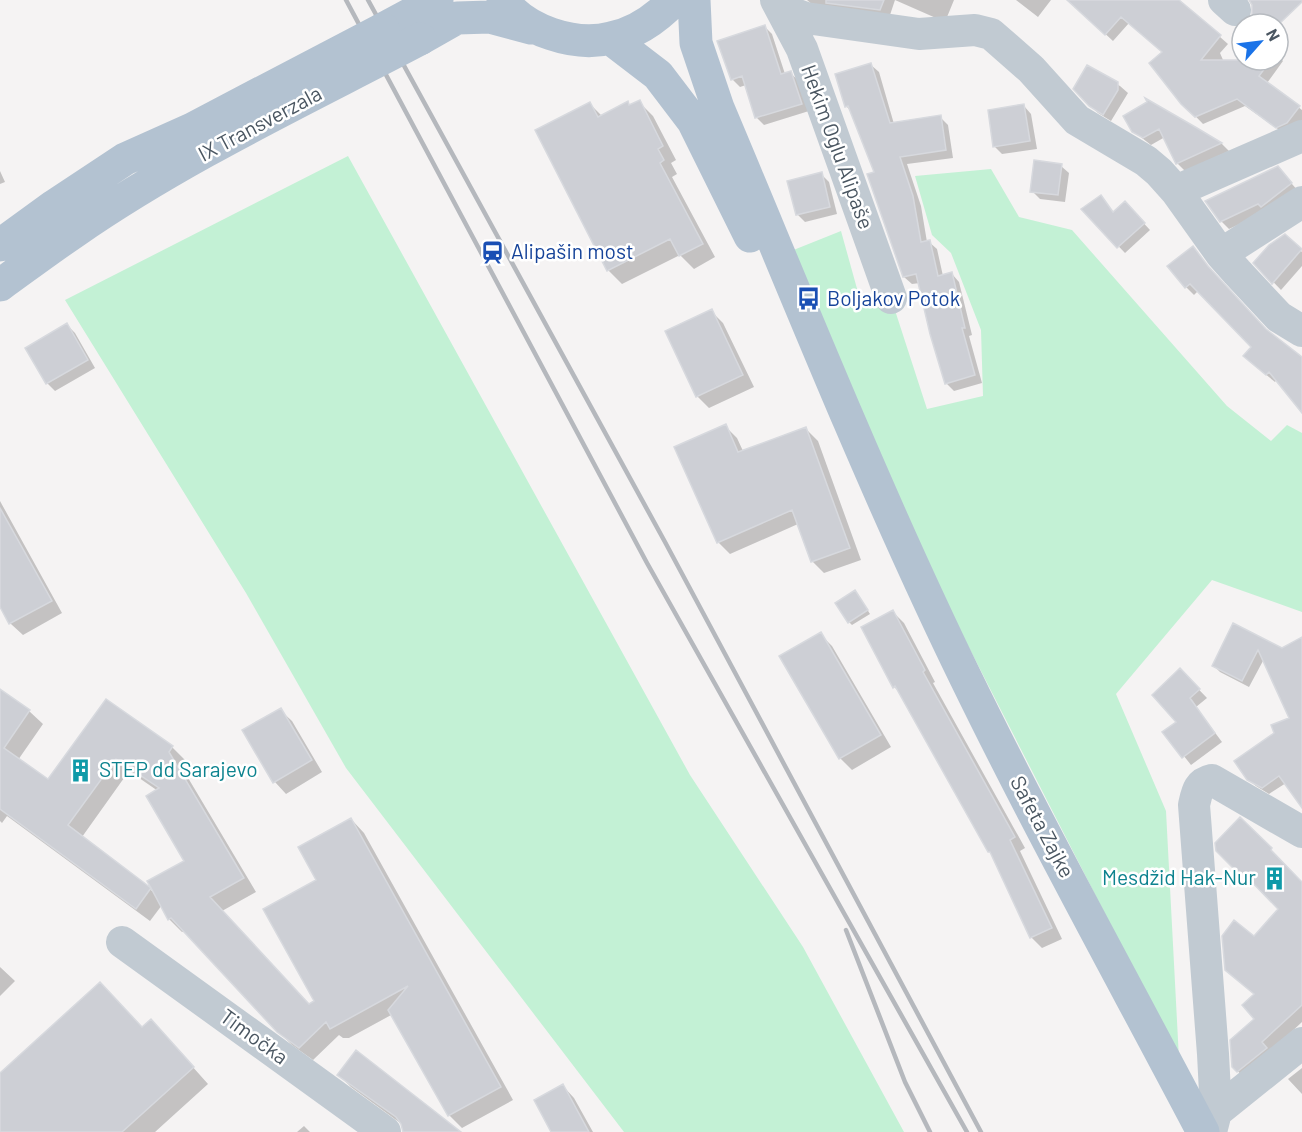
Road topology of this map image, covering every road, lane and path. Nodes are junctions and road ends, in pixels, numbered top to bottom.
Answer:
1 (437, 0) edge
2 (503, 0) edge
3 (674, 0) edge
4 (694, 0) edge
5 (776, 0) edge
6 (782, 0) edge
7 (539, 30) junction
8 (610, 39) junction
9 (1302, 136) edge
10 (1176, 191) junction
11 (1302, 202) edge
12 (0, 245) edge
13 (1221, 255) junction
14 (0, 285) edge
15 (891, 298) dead end
16 (1302, 331) edge
17 (891, 516) junction
18 (1302, 832) edge
19 (122, 942) dead end
20 (1302, 1043) edge
21 (1210, 1125) edge
22 (385, 1132) edge

1 - 12 main road, IX Transverzala, bridge
2 - 7 main road
3 - 8 main road
4 - 17 main road
5 - 15 street, Hekim Oglu Alipaše
6 - 10 street
7 - 8 main road, IX Transverzala
7 - 14 main road, IX Transverzala, bridge
8 - 17 main road
9 - 10 street
10 - 13 street
11 - 13 street
13 - 16 street
17 - 21 main road, Safeta Zajke
18 - 21 street
19 - 22 street, Timočka
20 - 21 street

